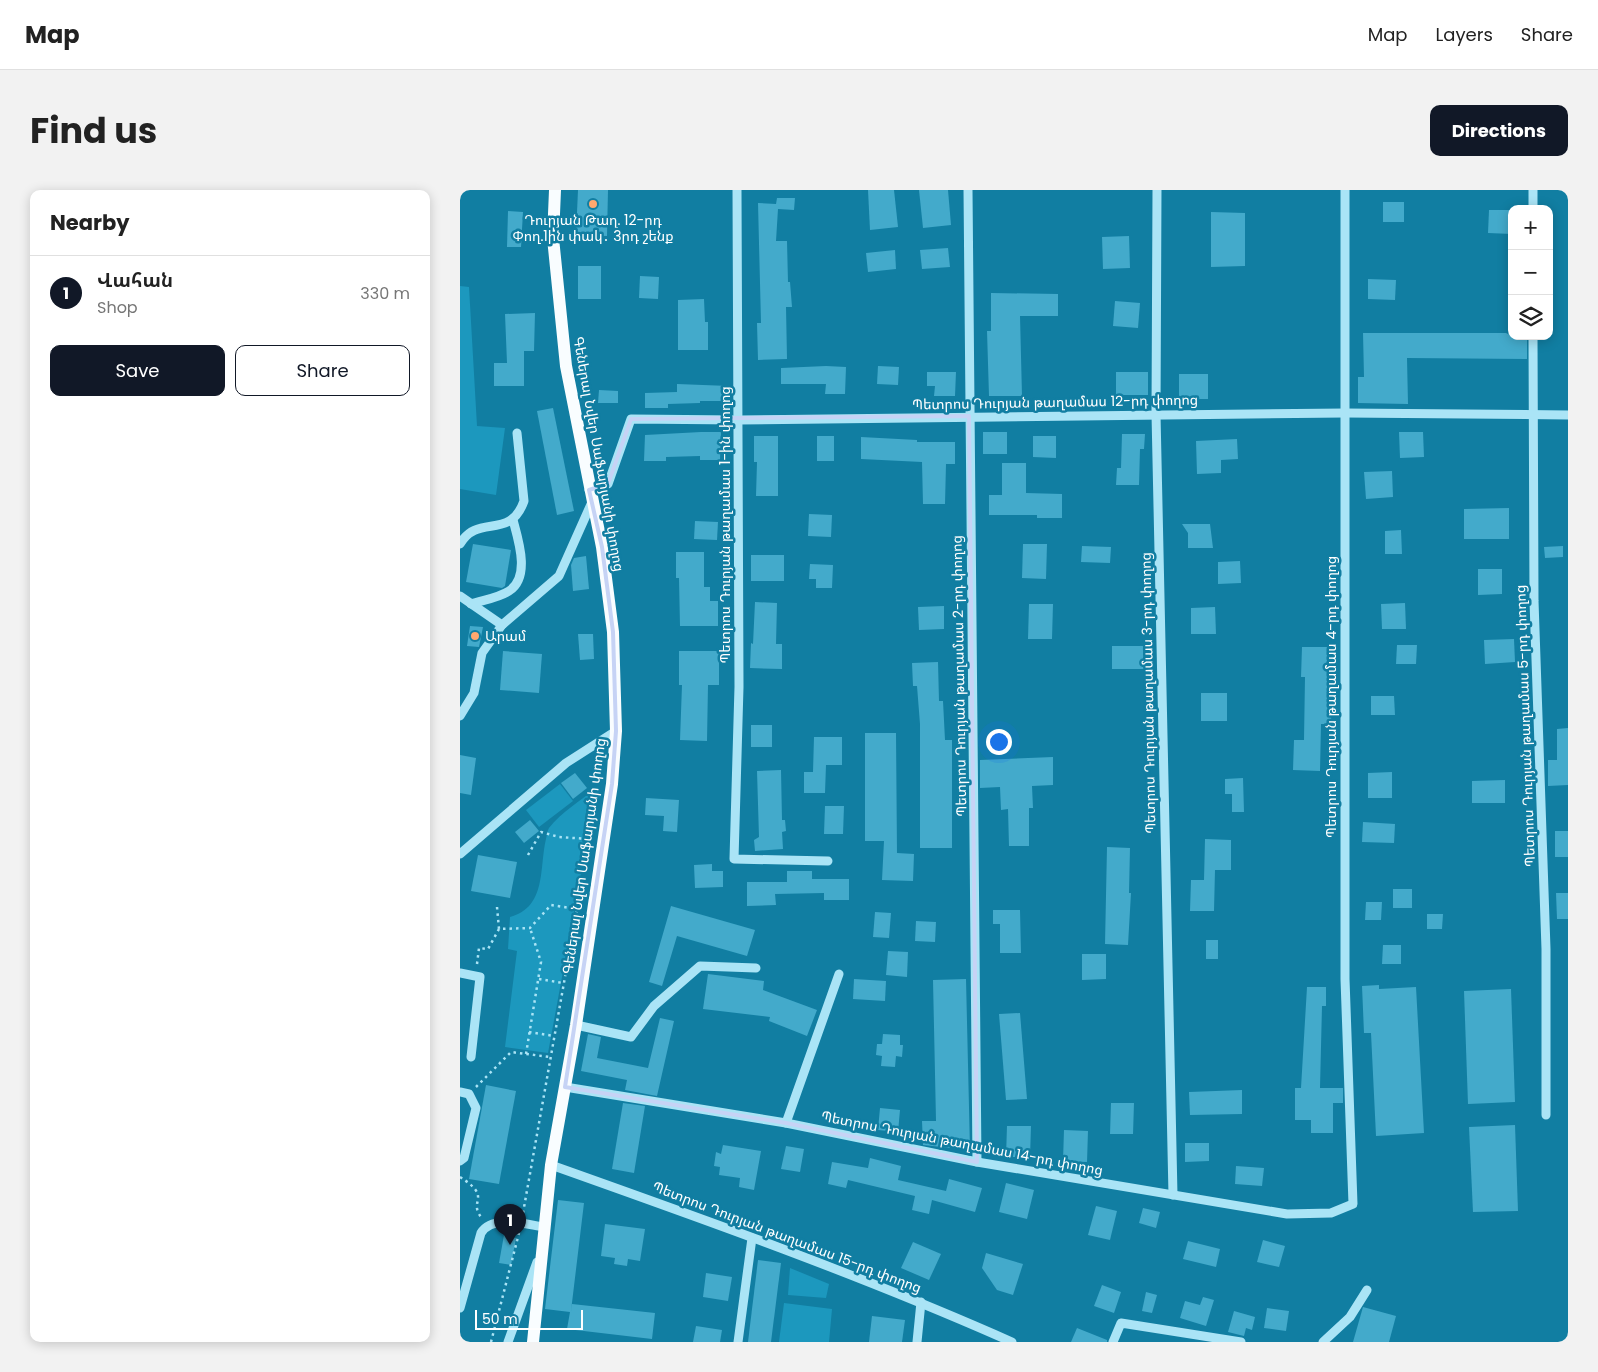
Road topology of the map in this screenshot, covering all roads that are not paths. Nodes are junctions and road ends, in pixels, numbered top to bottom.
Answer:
1 (555, 190) edge
2 (738, 190) edge
3 (968, 190) edge
4 (1157, 190) edge
5 (1345, 190) edge
6 (1533, 190) edge
7 (1533, 205) edge
8 (1533, 340) edge
9 (1345, 413) junction
10 (1156, 414) junction
11 (1533, 415) junction
12 (1568, 415) edge
13 (968, 416) junction
14 (739, 420) junction
15 (517, 434) dead end
16 (591, 496) junction
17 (513, 520) junction
18 (460, 544) edge
19 (460, 596) edge
20 (471, 604) junction
21 (502, 625) junction
22 (460, 716) edge
23 (616, 731) junction
24 (460, 854) edge
25 (828, 861) dead end
26 (756, 968) dead end
27 (460, 973) edge
28 (839, 974) dead end
29 (576, 1025) junction
30 (471, 1057) dead end
31 (565, 1087) junction
32 (464, 1093) edge
33 (1546, 1115) dead end
34 (786, 1123) junction
35 (460, 1161) edge
36 (977, 1162) junction
37 (551, 1165) junction
38 (1174, 1195) junction
39 (1353, 1204) joint
40 (546, 1227) junction
41 (752, 1238) junction
42 (543, 1247) junction
43 (1368, 1290) dead end
44 (921, 1302) junction
45 (460, 1308) edge
46 (508, 1342) edge
47 (533, 1342) edge
48 (738, 1342) edge
49 (917, 1342) edge
50 (1012, 1342) edge
51 (1113, 1342) edge
52 (1241, 1342) edge
53 (1323, 1342) edge

1 - 16 main road, Գեներալ Նվեր Սաֆարյանի փողոց
2 - 14 street, Պետրոս Դուրյան թաղամաս 1-ին փողոց
3 - 13 street, Պետրոս Դուրյան թաղամաս 2-րդ փողոց
4 - 10 street, Պետրոս Դուրյան թաղամաս 3-րդ փողոց
5 - 9 street, Պետրոս Դուրյան թաղամաս 4-րդ փողոց
6 - 7 street
8 - 11 street, Պետրոս Դուրյան թաղամաս 5-րդ փողոց
9 - 10 street, Պետրոս Դուրյան թաղամաս 12-րդ փողոց
9 - 11 street, Պետրոս Դուրյան թաղամաս 12-րդ փողոց
9 - 39 street, Պետրոս Դուրյան թաղամաս 4-րդ փողոց
10 - 13 street, Պետրոս Դուրյան թաղամաս 12-րդ փողոց
10 - 38 street, Պետրոս Դուրյան թաղամաս 3-րդ փողոց
11 - 12 street, Պետրոս Դուրյան թաղամաս 12-րդ փողոց
11 - 33 street, Պետրոս Դուրյան թաղամաս 5-րդ փողոց
13 - 14 street, Պետրոս Դուրյան թաղամաս 12-րդ փողոց
13 - 36 street, Պետրոս Դուրյան թաղամաս 2-րդ փողոց
14 - 16 street, Պետրոս Դուրյան թաղամաս 12-րդ փողոց
14 - 25 street, Պետրոս Դուրյան թաղամաս 1-ին փողոց
15 - 17 street
16 - 21 street
16 - 23 main road, Գեներալ Նվեր Սաֆարյանի փողոց
17 - 18 street
17 - 20 street
19 - 20 street
20 - 21 street
21 - 22 street
23 - 24 street
23 - 29 main road, Գեներալ Նվեր Սաֆարյանի փողոց
26 - 29 street
27 - 30 street
28 - 34 street
29 - 31 main road, Գեներալ Նվեր Սաֆարյանի փողոց
31 - 34 street, Պետրոս Դուրյան թաղամաս 14-րդ փողոց
31 - 37 main road, Գեներալ Նվեր Սաֆարյանի փողոց
32 - 35 street
34 - 36 street, Պետրոս Դուրյան թաղամաս 14-րդ փողոց
36 - 38 street, Պետրոս Դուրյան թաղամաս 14-րդ փողոց
37 - 40 main road, Գեներալ Նվեր Սաֆարյանի փողոց
37 - 41 street, Պետրոս Դուրյան թաղամաս 15-րդ փողոց
38 - 39 street, Պետրոս Դուրյան թաղամաս 14-րդ փողոց
40 - 42 main road, Գեներալ Նվեր Սաֆարյանի փողոց
40 - 45 street
41 - 44 street, Պետրոս Դուրյան թաղամաս 15-րդ փողոց
41 - 48 street
42 - 46 street, Գեներալ Նվեր Սաֆարյանի փողոց
42 - 47 main road
43 - 53 street
44 - 49 street
44 - 50 street, Պետրոս Դուրյան թաղամաս 15-րդ փողոց
51 - 52 street

